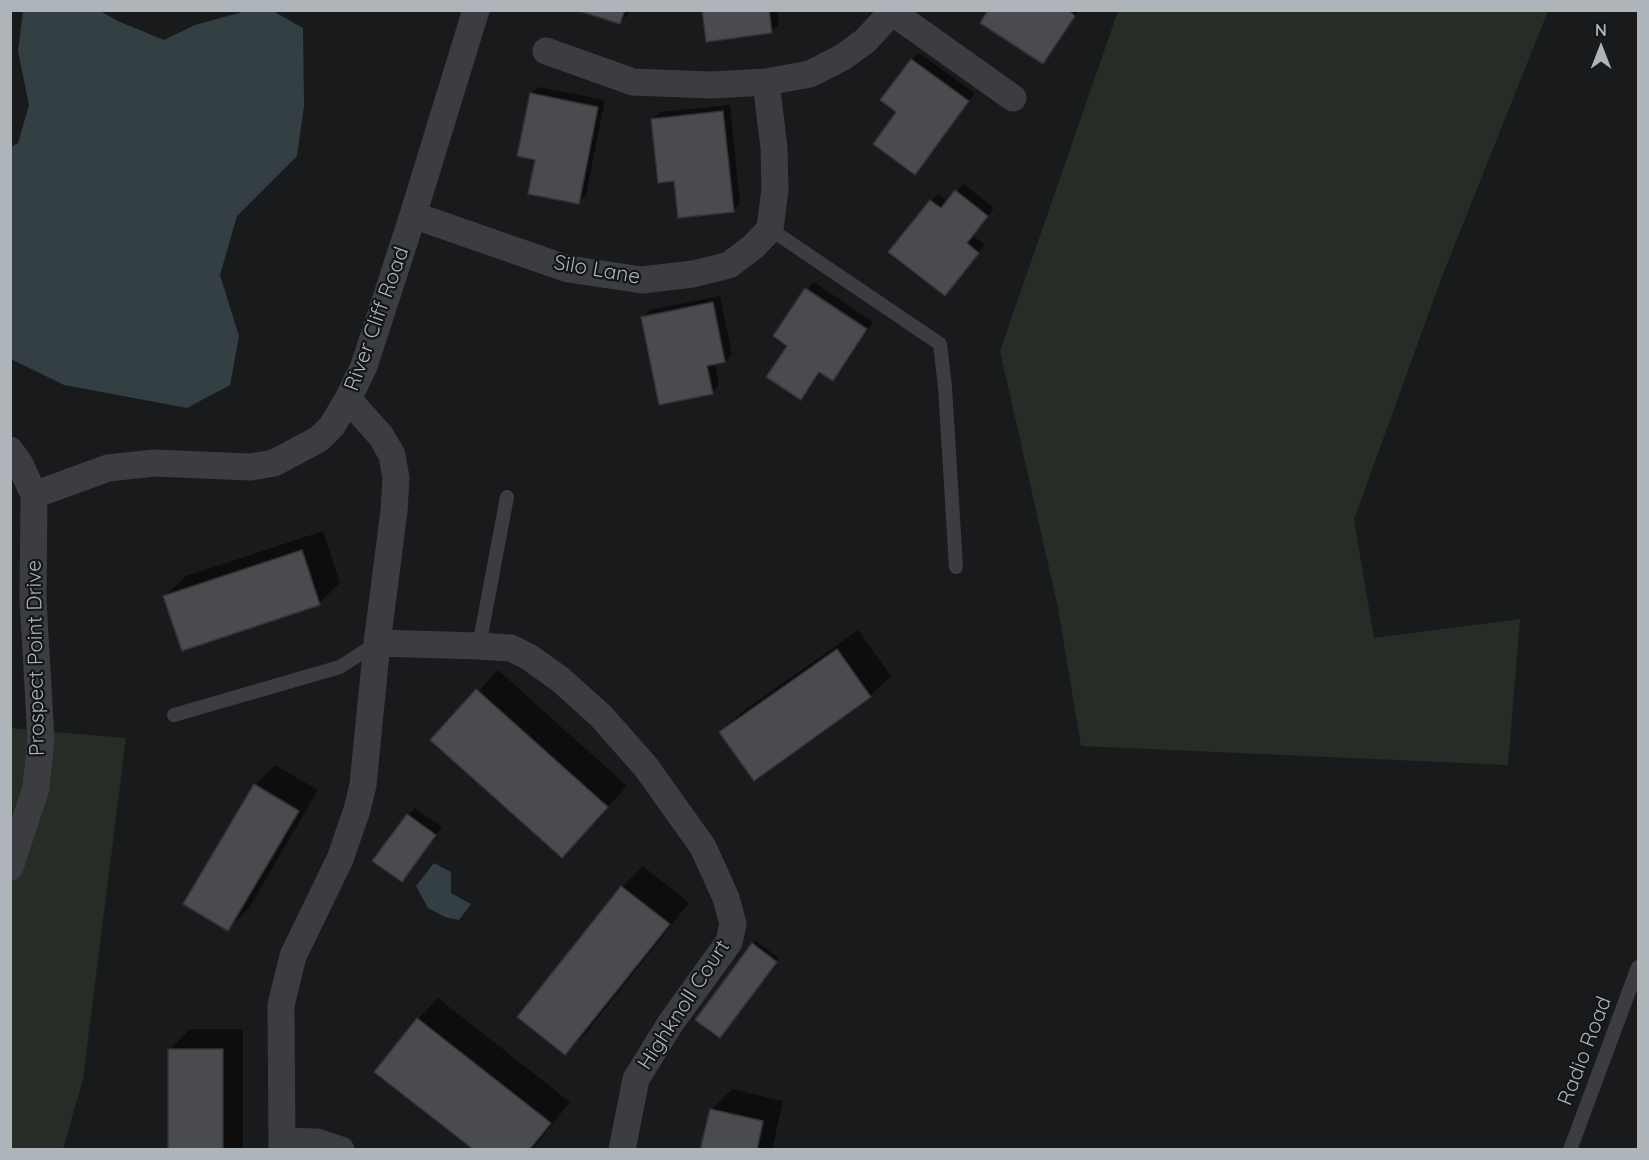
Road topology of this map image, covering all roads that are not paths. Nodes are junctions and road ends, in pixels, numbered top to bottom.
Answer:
1 (476, 10) edge
2 (546, 51) dead end
3 (766, 82) junction
4 (1013, 98) dead end
5 (413, 215) junction
6 (770, 229) junction
7 (348, 399) junction
8 (10, 450) edge
9 (34, 495) junction
10 (507, 497) dead end
11 (956, 567) dead end
12 (377, 644) junction
13 (479, 646) junction
14 (174, 715) dead end
15 (10, 867) edge
16 (1638, 968) edge
17 (282, 1145) edge
18 (341, 1149) edge
19 (622, 1149) edge
20 (1570, 1149) edge

1 - 5 street, River Cliff Road
2 - 3 street
3 - 4 street
3 - 6 street
5 - 6 street, Silo Lane
5 - 7 street, River Cliff Road
6 - 11 lane
7 - 9 street, River Cliff Road
7 - 12 street
8 - 9 street, Prospect Point Drive
9 - 15 street, Prospect Point Drive
10 - 13 lane
12 - 13 street, Highknoll Court
12 - 14 lane
12 - 17 street
13 - 19 street, Highknoll Court
16 - 20 lane, Radio Road
17 - 18 street

